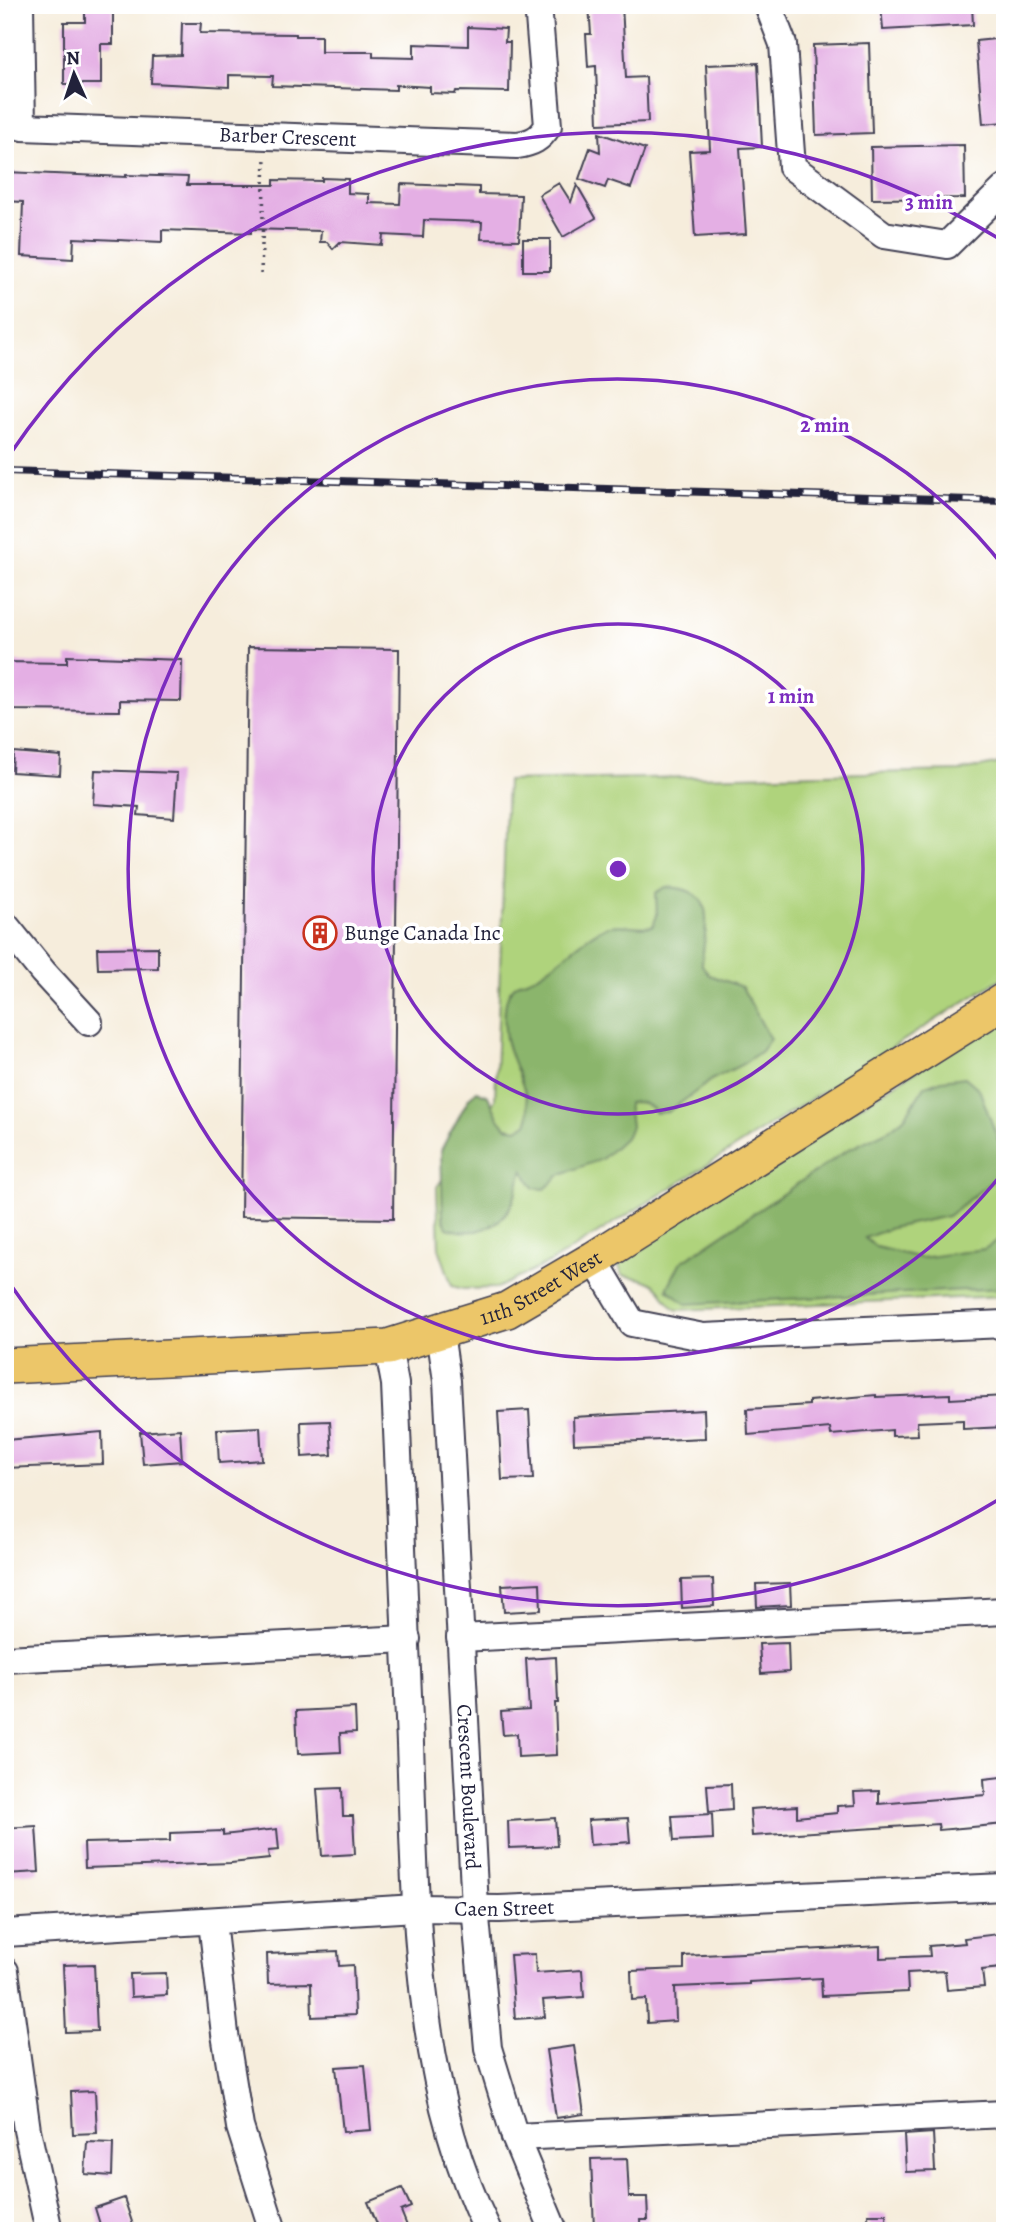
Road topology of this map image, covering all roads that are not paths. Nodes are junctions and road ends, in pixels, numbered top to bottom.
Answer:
1 (20, 5) edge
2 (538, 5) edge
3 (768, 5) edge
4 (14, 127) edge
5 (1005, 188) edge
6 (5, 925) edge
7 (1005, 1000) edge
8 (89, 1023) dead end
9 (594, 1259) junction
10 (1005, 1324) edge
11 (440, 1333) junction
12 (388, 1347) junction
13 (5, 1366) edge
14 (1005, 1611) edge
15 (460, 1637) junction
16 (407, 1639) junction
17 (5, 1659) edge
18 (1005, 1887) edge
19 (475, 1907) junction
20 (416, 1908) junction
21 (212, 1922) junction
22 (5, 1933) edge
23 (5, 1971) edge
24 (1005, 2114) edge
25 (515, 2137) junction
26 (49, 2231) edge
27 (273, 2231) edge
28 (488, 2231) edge
29 (554, 2231) edge

1 - 4 street, Barber Crescent
2 - 4 street, Barber Crescent
3 - 5 street
6 - 8 street
7 - 9 main road, 11th Street West
9 - 10 street
9 - 11 main road, 11th Street West
11 - 12 main road, 11th Street West
11 - 15 street, Crescent Boulevard
12 - 13 main road, 11th Street West
12 - 16 street
14 - 15 street
15 - 19 street, Crescent Boulevard
16 - 17 street
16 - 20 street
18 - 19 street, Caen Street
19 - 20 street, Caen Street
19 - 25 street, Crescent Boulevard
20 - 21 street, Caen Street
20 - 28 street
21 - 22 street, Caen Street
21 - 27 street
23 - 26 street
24 - 25 street
25 - 29 street, Crescent Boulevard

